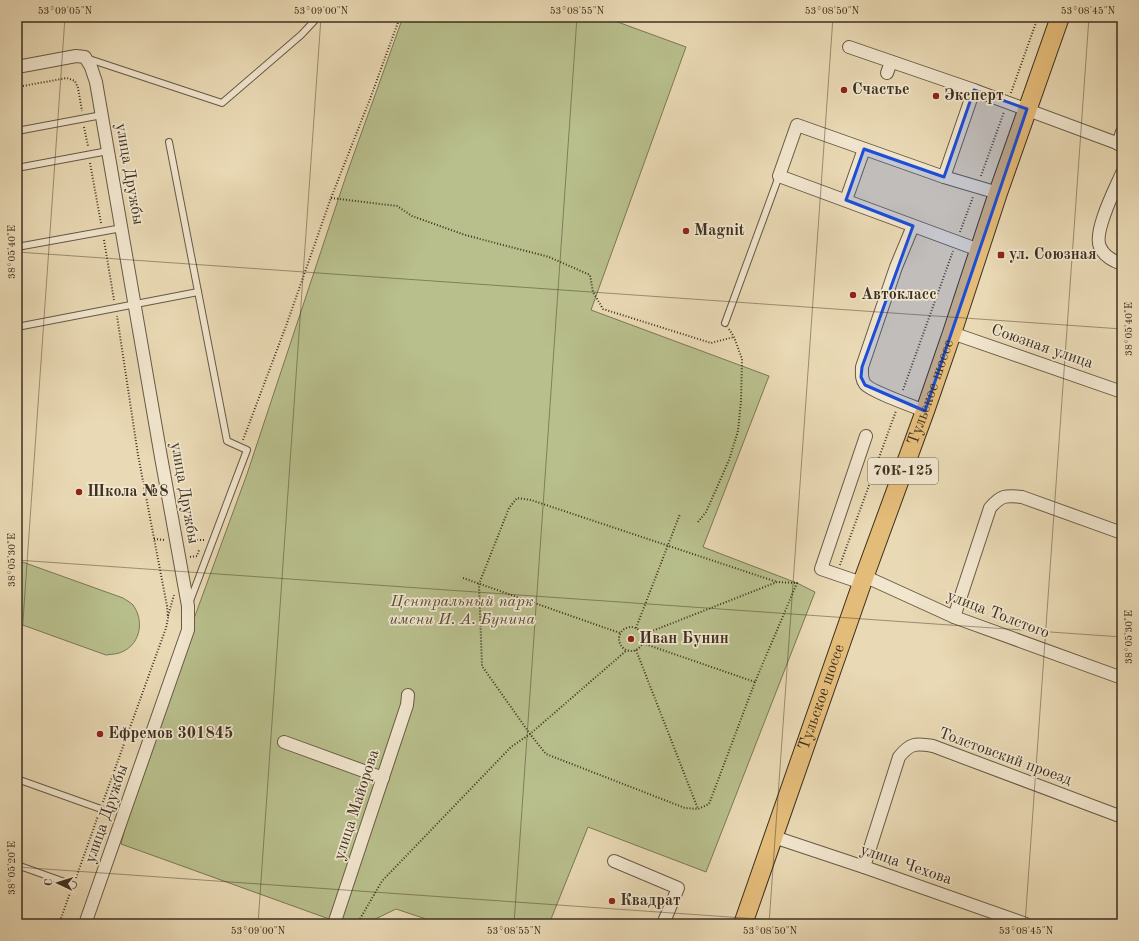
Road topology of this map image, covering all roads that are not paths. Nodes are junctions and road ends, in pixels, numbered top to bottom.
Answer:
1 (318, 17) edge
2 (1060, 17) edge
3 (849, 47) dead end
4 (85, 57) junction
5 (891, 62) junction
6 (17, 67) edge
7 (887, 74) dead end
8 (974, 90) junction
9 (1027, 109) junction
10 (102, 115) junction
11 (17, 131) edge
12 (1122, 132) edge
13 (169, 142) dead end
14 (1120, 144) edge
15 (864, 149) junction
16 (108, 150) junction
17 (17, 168) edge
18 (1122, 173) edge
19 (779, 176) junction
20 (944, 177) junction
21 (998, 193) junction
22 (846, 200) junction
23 (913, 226) junction
24 (122, 228) junction
25 (17, 247) edge
26 (979, 250) junction
27 (1122, 264) edge
28 (198, 292) junction
29 (135, 304) junction
30 (725, 323) road end
31 (17, 327) edge
32 (952, 333) junction
33 (1122, 392) edge
34 (925, 411) junction
35 (866, 436) dead end
36 (1122, 533) edge
37 (863, 579) junction
38 (188, 606) junction
39 (954, 617) junction
40 (1122, 678) edge
41 (408, 695) dead end
42 (284, 742) dead end
43 (17, 778) edge
44 (383, 778) junction
45 (101, 809) dead end
46 (1122, 817) edge
47 (774, 837) junction
48 (614, 861) dead end
49 (17, 865) edge
50 (864, 867) junction
51 (73, 886) dead end
52 (85, 924) edge
53 (334, 924) edge
54 (663, 924) edge
55 (743, 924) edge
56 (1026, 924) edge

1 - 4 lane
2 - 9 main road, Тульское шоссе / 70К-125
3 - 5 street
4 - 6 street
4 - 10 street, улица Дружбы
5 - 7 street
5 - 8 street
8 - 9 street
8 - 20 street
9 - 14 street
9 - 21 main road, Тульское шоссе / 70К-125
10 - 11 lane
10 - 16 street, улица Дружбы
12 - 14 street
13 - 28 lane
15 - 19 street
15 - 20 street
15 - 22 street
16 - 17 lane
16 - 24 street, улица Дружбы
18 - 27 street
19 - 22 street
19 - 30 lane
20 - 21 street
21 - 26 main road, Тульское шоссе / 70К-125
22 - 23 street
23 - 26 street
23 - 34 street
24 - 25 lane
24 - 29 street, улица Дружбы
26 - 32 main road, Тульское шоссе / 70К-125
28 - 29 lane
28 - 38 lane
29 - 31 lane
29 - 38 street, улица Дружбы
32 - 33 street, Союзная улица
32 - 34 main road, Тульское шоссе / 70К-125
34 - 37 main road, Тульское шоссе / 70К-125
35 - 37 street, улица Толстого
36 - 39 street
37 - 39 street, улица Толстого
37 - 47 main road, Тульское шоссе / 70К-125
38 - 52 street, улица Дружбы
39 - 40 street, улица Толстого
41 - 44 street, улица Майорова
42 - 44 street
43 - 45 lane
44 - 53 street, улица Майорова
46 - 50 street, Толстовский проезд
47 - 50 street, улица Чехова
47 - 55 main road, Тульское шоссе / 70К-125
48 - 54 street
49 - 51 lane
50 - 56 street, улица Чехова

